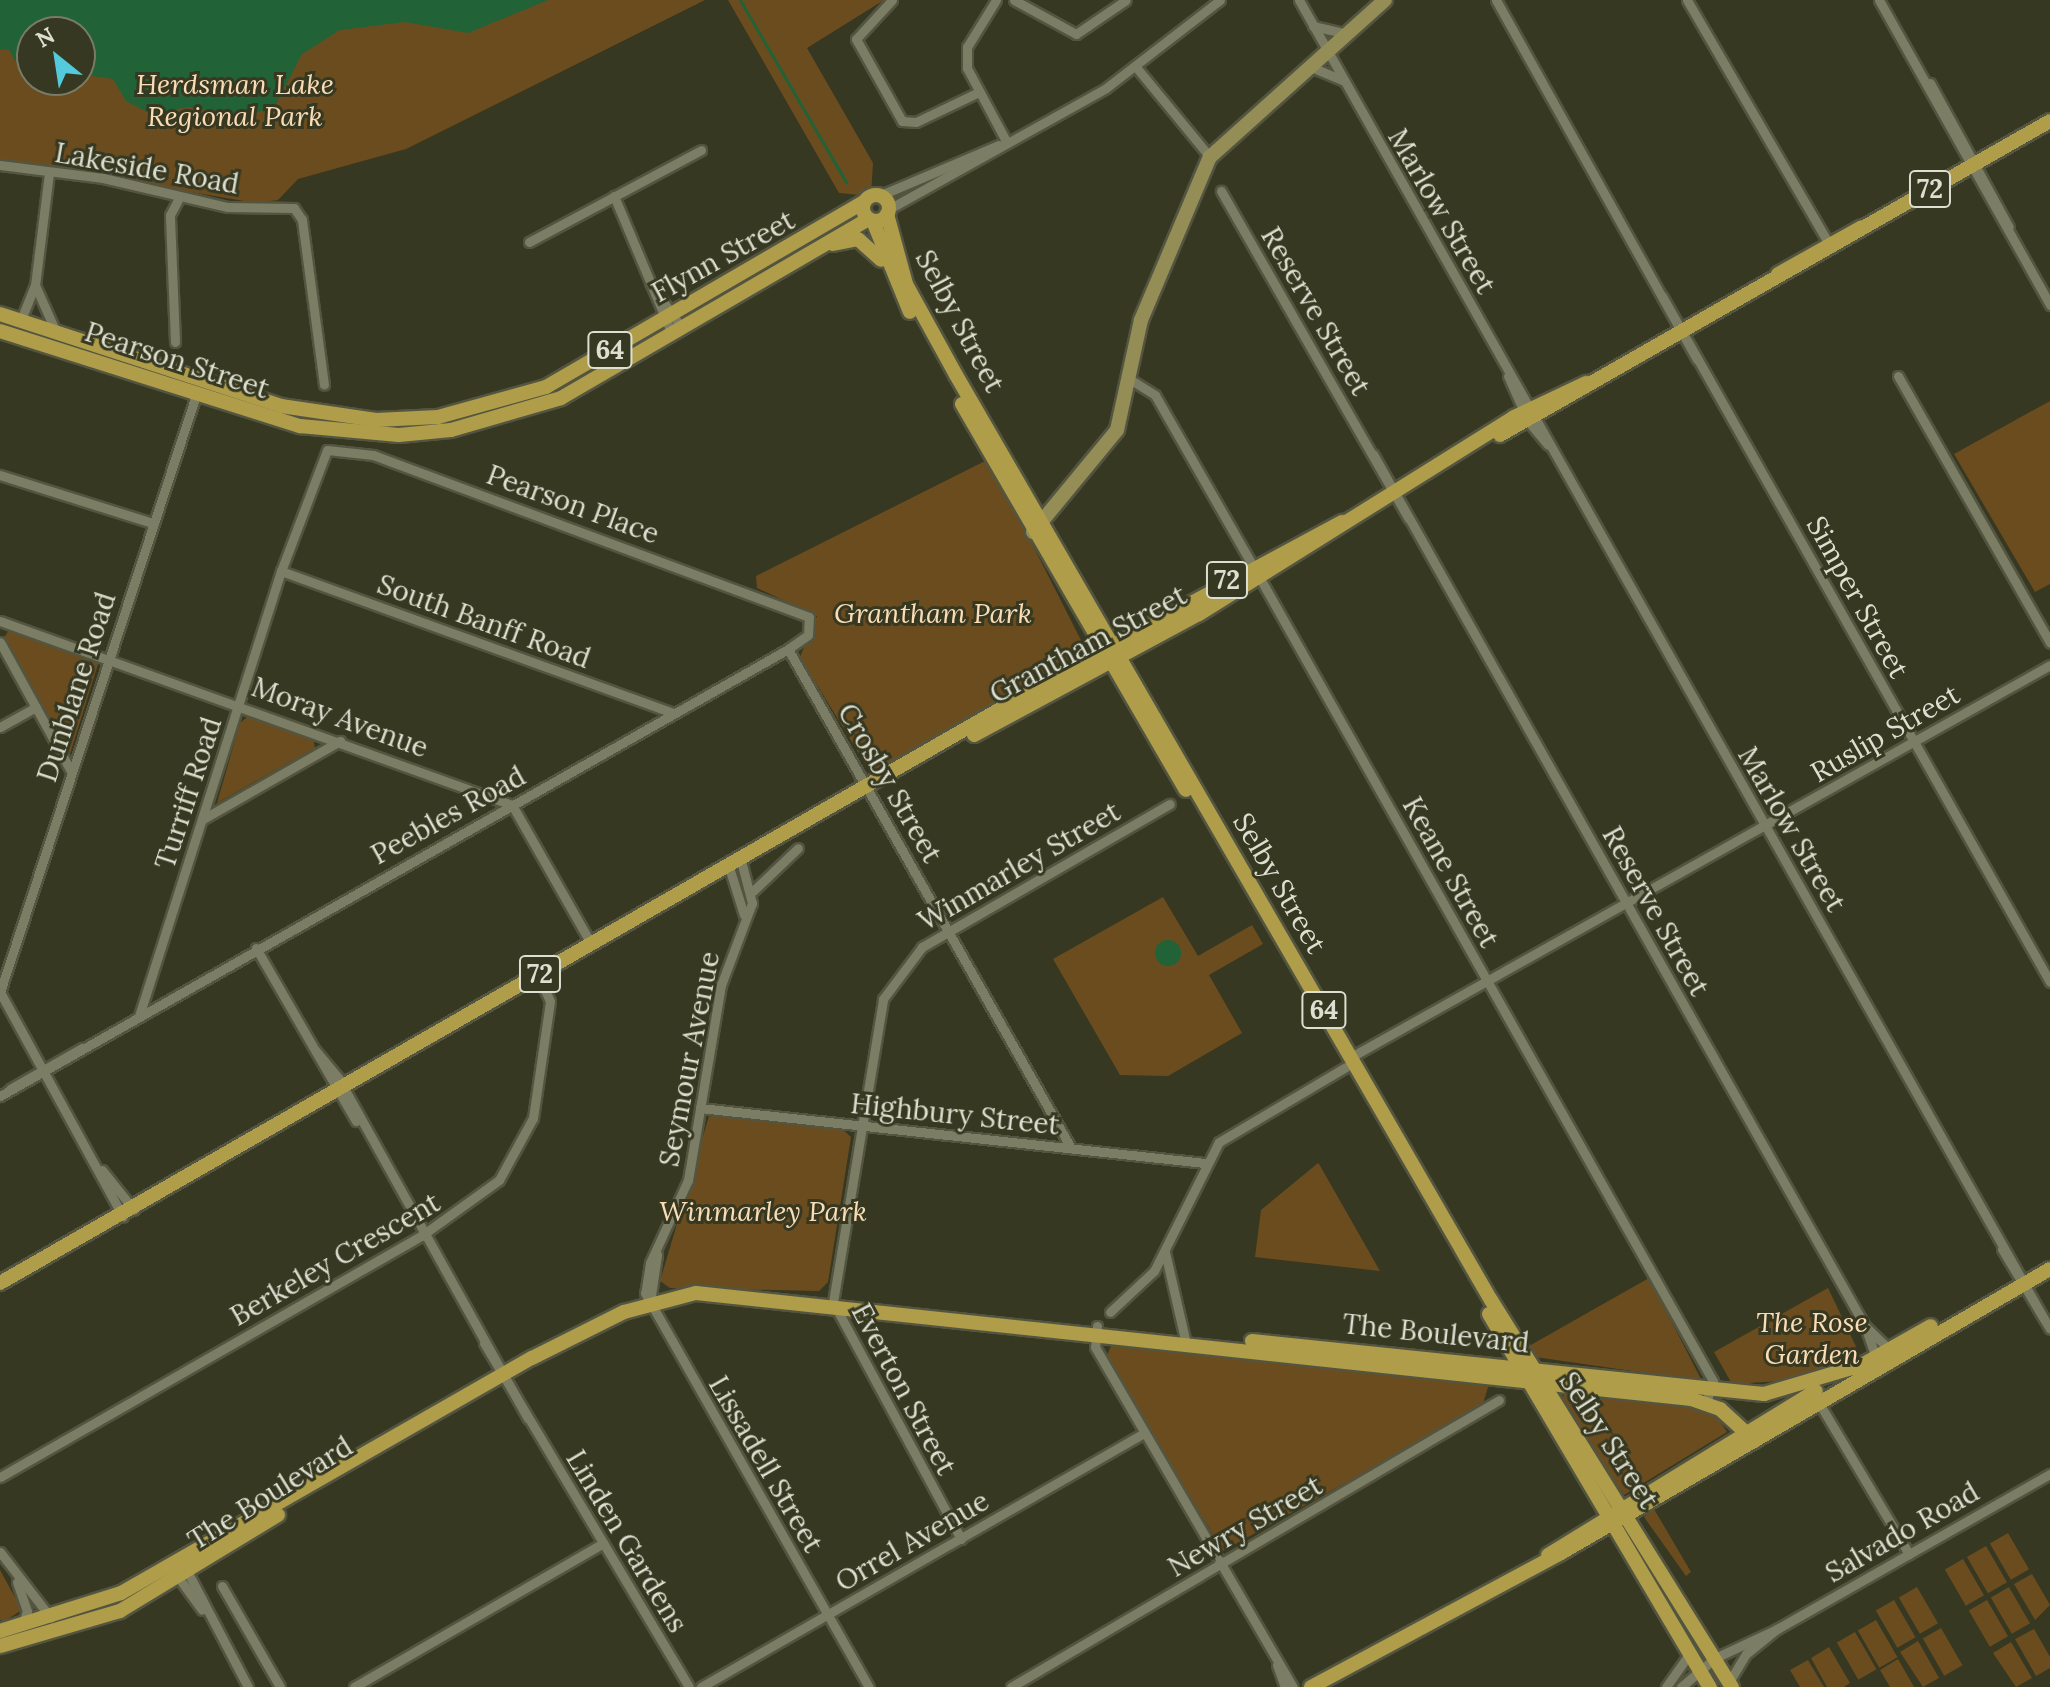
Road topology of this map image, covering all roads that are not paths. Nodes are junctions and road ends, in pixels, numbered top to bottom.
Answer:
1 (892, 0) edge
2 (996, 0) edge
3 (1014, 0) edge
4 (1126, 0) edge
5 (1220, 0) edge
6 (1299, 0) edge
7 (1385, 0) edge
8 (1397, 0) edge
9 (1496, 0) edge
10 (1687, 0) edge
11 (1879, 0) edge
12 (1313, 26) junction
13 (1344, 33) junction
14 (1328, 53) junction
15 (1136, 67) junction
16 (1316, 69) junction
17 (1344, 81) junction
18 (1285, 88) junction
19 (979, 92) junction
20 (2050, 121) edge
21 (1007, 143) junction
22 (701, 150) dead end
23 (1210, 157) junction
24 (1973, 164) junction
25 (0, 165) edge
26 (49, 173) junction
27 (1221, 191) dead end
28 (881, 195) junction
29 (614, 196) junction
30 (179, 198) junction
31 (864, 202) junction
32 (879, 216) junction
33 (1862, 227) junction
34 (1827, 241) junction
35 (529, 242) dead end
36 (802, 259) junction
37 (888, 271) junction
38 (1774, 277) junction
39 (35, 285) junction
40 (2050, 305) edge
41 (0, 314) edge
42 (668, 316) junction
43 (20, 320) junction
44 (1680, 329) junction
45 (0, 331) edge
46 (677, 331) junction
47 (57, 333) junction
48 (17, 336) junction
49 (175, 342) dead end
50 (573, 372) junction
51 (608, 372) junction
52 (1898, 376) dead end
53 (1128, 378) junction
54 (324, 385) dead end
55 (196, 395) junction
56 (1531, 414) junction
57 (331, 416) joint
58 (341, 432) joint
59 (327, 450) joint
60 (0, 475) edge
61 (1394, 492) junction
62 (152, 523) junction
63 (1039, 529) junction
64 (281, 571) junction
65 (1256, 572) junction
66 (802, 612) joint
67 (0, 621) edge
68 (0, 642) edge
69 (2050, 643) edge
70 (788, 649) junction
71 (1112, 654) junction
72 (109, 655) junction
73 (2050, 665) edge
74 (240, 704) junction
75 (36, 707) junction
76 (673, 713) junction
77 (0, 727) edge
78 (340, 741) junction
79 (1914, 742) junction
80 (72, 773) junction
81 (868, 788) junction
82 (1170, 804) dead end
83 (512, 805) junction
84 (203, 819) junction
85 (1765, 826) junction
86 (798, 848) dead end
87 (736, 864) junction
88 (753, 891) junction
89 (1626, 904) junction
90 (744, 915) junction
91 (948, 931) junction
92 (592, 945) junction
93 (256, 948) junction
94 (538, 975) junction
95 (1488, 982) junction
96 (2050, 982) edge
97 (0, 992) edge
98 (139, 1016) junction
99 (1352, 1060) junction
100 (44, 1069) junction
101 (338, 1089) junction
102 (4, 1094) edge
103 (700, 1108) junction
104 (860, 1126) junction
105 (1071, 1148) junction
106 (1205, 1163) junction
107 (127, 1211) junction
108 (421, 1236) junction
109 (1165, 1252) junction
110 (2050, 1258) edge
111 (2050, 1269) edge
112 (2022, 1280) junction
113 (0, 1283) edge
114 (650, 1302) junction
115 (833, 1302) junction
116 (1110, 1312) dead end
117 (1865, 1326) junction
118 (2050, 1329) edge
119 (1097, 1331) junction
120 (1185, 1337) junction
121 (1890, 1350) junction
122 (1873, 1363) junction
123 (1526, 1373) junction
124 (506, 1378) junction
125 (1542, 1384) junction
126 (1708, 1396) junction
127 (1499, 1400) dead end
128 (1819, 1403) junction
129 (1144, 1433) junction
130 (1749, 1436) junction
131 (2050, 1474) edge
132 (0, 1477) edge
133 (1624, 1510) junction
134 (1610, 1518) junction
135 (961, 1539) junction
136 (603, 1543) junction
137 (0, 1552) edge
138 (1909, 1554) junction
139 (1221, 1565) junction
140 (180, 1569) junction
141 (17, 1582) junction
142 (222, 1586) dead end
143 (827, 1614) junction
144 (53, 1619) junction
145 (20, 1627) junction
146 (1777, 1629) junction
147 (0, 1631) edge
148 (0, 1646) edge
149 (1690, 1653) junction
150 (1275, 1658) junction
151 (1715, 1658) junction
152 (1343, 1673) junction
153 (1707, 1681) edge
154 (1730, 1684) edge
155 (248, 1687) edge
156 (280, 1687) edge
157 (354, 1687) edge
158 (689, 1687) edge
159 (701, 1687) edge
160 (869, 1687) edge
161 (1011, 1687) edge
162 (1285, 1687) edge
163 (1293, 1687) edge
164 (1311, 1687) edge
165 (1325, 1687) edge
166 (1666, 1687) edge
167 (1681, 1687) edge

1 - 19 street
2 - 19 street
3 - 4 street
5 - 15 street, Flynn Street
6 - 12 street
7 - 13 main road
8 - 14 main road
9 - 44 street, Simper Street
10 - 34 street
11 - 24 street
12 - 13 street
12 - 14 street
13 - 14 main road
14 - 16 main road
14 - 17 street, Marlow Street
14 - 18 main road
15 - 21 street, Flynn Street
15 - 23 street
16 - 17 street
16 - 18 main road
17 - 56 street, Marlow Street
18 - 23 main road
19 - 21 street
20 - 24 main road, Grantham Street / 72
21 - 28 street, Flynn Street
21 - 32 street, Flynn Street
22 - 29 street
23 - 53 main road
24 - 33 main road, Grantham Street / 72
24 - 40 street
25 - 26 street, Lakeside Road
26 - 30 street, Lakeside Road
26 - 39 street
27 - 61 street, Reserve Street
28 - 31 main road, 64
28 - 32 main road, 64
29 - 35 street
29 - 42 street
30 - 49 street
30 - 54 street, Lakeside Road
31 - 32 main road, 64
31 - 42 main road, Flynn Street / 64
32 - 36 main road, Flynn Street / 64
32 - 37 main road, Selby Street / 64
32 - 63 main road, Selby Street / 64
33 - 34 main road, Grantham Street / 72
33 - 38 main road, Grantham Street / 72
34 - 38 main road, Grantham Street / 72
36 - 37 main road, 64
36 - 46 main road, Flynn Street / 64
37 - 63 main road, Selby Street / 64
38 - 44 main road, Grantham Street / 72
39 - 43 street
39 - 47 street
41 - 43 main road, Pearson Street / 64
42 - 46 street
42 - 50 main road, Flynn Street / 64
43 - 47 main road, Pearson Street / 64
43 - 48 street
44 - 56 main road, Grantham Street / 72
44 - 79 street, Simper Street
45 - 48 main road, Pearson Street / 64
46 - 51 main road, Flynn Street / 64
47 - 57 main road, Pearson Street / 64
48 - 55 main road, Pearson Street / 64
50 - 51 main road
50 - 57 main road, Flynn Street / 64
51 - 58 main road, Flynn Street / 64
52 - 69 street
53 - 63 main road
53 - 65 street, Keane Street
55 - 58 main road, Pearson Street / 64
55 - 62 street, Dunblane Road
56 - 61 main road, Grantham Street / 72
56 - 85 street, Marlow Street
59 - 64 street, Turriff Road
59 - 66 street, Pearson Place
60 - 62 street
61 - 65 main road, Grantham Street / 72
61 - 89 street, Reserve Street
62 - 72 street, Dunblane Road
63 - 71 main road, Selby Street / 64
64 - 74 street, Turriff Road
64 - 76 street, South Banff Road
65 - 71 main road, Grantham Street / 72
65 - 95 street, Keane Street
66 - 70 street, Peebles Road
67 - 72 street, Moray Avenue
68 - 75 street
70 - 76 street, Peebles Road
70 - 81 street, Crosby Street
71 - 81 main road, Grantham Street / 72
71 - 99 main road, Selby Street / 64
72 - 74 street, Moray Avenue
72 - 80 street, Dunblane Road
73 - 79 street, Ruslip Street
74 - 78 street, Moray Avenue
74 - 84 street, Turriff Road
75 - 77 street
75 - 80 street
76 - 83 street, Peebles Road
78 - 83 street, Moray Avenue
78 - 84 street
79 - 85 street, Ruslip Street
79 - 96 street, Simper Street
80 - 97 street, Dunblane Road
81 - 87 main road, Grantham Street / 72
81 - 91 street, Crosby Street
82 - 91 street, Winmarley Street
83 - 92 street
83 - 93 street, Peebles Road
84 - 98 street, Turriff Road
85 - 89 street, Ruslip Street
85 - 112 street, Marlow Street
86 - 88 street, Seymour Avenue
87 - 88 street
87 - 90 street
87 - 92 main road, Grantham Street / 72
88 - 90 street, Seymour Avenue
89 - 95 street, Ruslip Street
89 - 117 street, Reserve Street
90 - 103 street, Seymour Avenue
91 - 104 street, Winmarley Street
91 - 105 street, Crosby Street
92 - 94 main road, Grantham Street / 72
93 - 98 street, Peebles Road
93 - 101 street, Linden Gardens
94 - 101 main road, Grantham Street / 72
94 - 108 street, Berkeley Crescent
95 - 99 street, Ruslip Street
95 - 126 street, Keane Street
97 - 100 street
98 - 100 street, Peebles Road
99 - 106 street, Ruslip Street
99 - 123 main road, Selby Street / 64
100 - 102 street, Peebles Road
100 - 107 street
101 - 107 main road, Grantham Street / 72
101 - 108 street, Linden Gardens
103 - 104 street, Highbury Street
103 - 114 street, Seymour Avenue
104 - 105 street, Highbury Street
104 - 115 street, Winmarley Street
105 - 106 street, Highbury Street
106 - 109 street, Ruslip Street
107 - 113 main road, Grantham Street / 72
108 - 124 street, Linden Gardens
108 - 132 street, Berkeley Crescent
109 - 116 street, Ruslip Street
109 - 120 street
110 - 112 main road
111 - 112 main road
112 - 118 street, Marlow Street
112 - 121 main road
112 - 122 main road
114 - 115 main road, The Boulevard
114 - 124 main road, The Boulevard
114 - 143 street, Lissadell Street
115 - 119 main road, The Boulevard
115 - 135 street, Everton Street
117 - 121 street, Reserve Street
117 - 122 street, Reserve Street
119 - 120 main road, The Boulevard
119 - 129 street
120 - 123 main road, The Boulevard
121 - 122 main road
122 - 126 main road, The Boulevard
122 - 128 main road
122 - 130 main road
123 - 125 main road, Selby Street / 64
123 - 126 main road, The Boulevard
123 - 134 main road, Selby Street / 64
124 - 136 street, Linden Gardens
124 - 140 main road, The Boulevard
125 - 126 main road, The Boulevard
125 - 133 main road, Selby Street / 64
126 - 130 main road
127 - 139 street, Newry Street
128 - 130 main road
128 - 138 street
129 - 135 street, Orrel Avenue
129 - 139 street
130 - 133 main road
131 - 138 street, Salvado Road
133 - 134 main road
133 - 151 main road, Selby Street / 64
134 - 149 main road, Selby Street / 64
134 - 152 main road
135 - 143 street, Orrel Avenue
136 - 157 street
136 - 158 street, Linden Gardens
137 - 141 street
138 - 146 street, Salvado Road
139 - 150 street
139 - 161 street, Newry Street
140 - 144 main road, The Boulevard
140 - 148 main road, The Boulevard
140 - 155 street
141 - 144 street
141 - 145 street
142 - 156 street
143 - 159 street, Orrel Avenue
143 - 160 street, Lissadell Street
144 - 145 main road, The Boulevard
145 - 147 main road, The Boulevard
146 - 151 street, Salvado Road
146 - 154 street, Salvado Road
149 - 153 main road, Selby Street / 64
149 - 166 street
150 - 162 street
150 - 163 street
151 - 153 street, Salvado Road
151 - 154 main road, Selby Street / 64
152 - 164 main road
152 - 165 main road
153 - 167 street, Salvado Road

